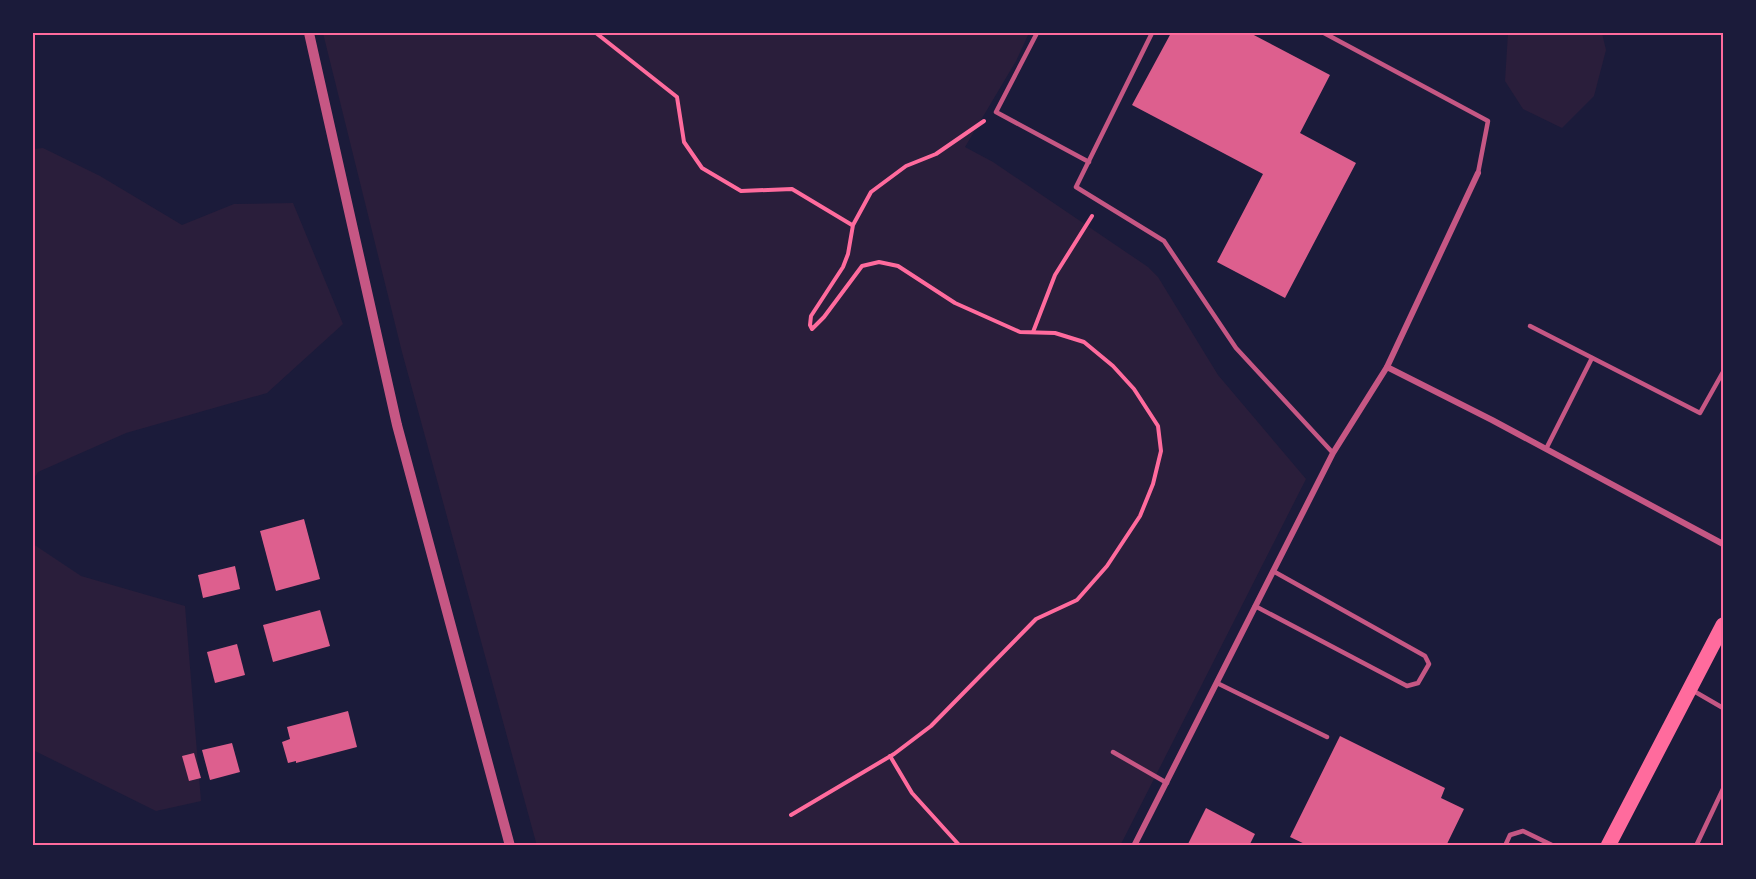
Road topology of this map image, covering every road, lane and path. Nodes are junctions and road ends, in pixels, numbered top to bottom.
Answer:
1 (309, 33) edge
2 (596, 33) edge
3 (1037, 33) edge
4 (1152, 33) edge
5 (1324, 33) edge
6 (996, 112) junction
7 (1089, 162) junction
8 (1478, 173) joint
9 (1101, 202) junction
10 (853, 225) junction
11 (1530, 326) dead end
12 (1034, 332) junction
13 (1592, 358) junction
14 (1387, 367) junction
15 (1723, 372) edge
16 (1546, 449) junction
17 (1332, 453) junction
18 (1723, 544) edge
19 (1273, 572) junction
20 (1256, 606) junction
21 (1723, 625) edge
22 (1217, 682) junction
23 (1690, 689) junction
24 (1723, 708) edge
25 (1327, 737) dead end
26 (1113, 752) dead end
27 (890, 756) junction
28 (1167, 783) junction
29 (1723, 789) edge
30 (791, 815) dead end
31 (510, 846) edge
32 (960, 846) edge
33 (1134, 846) edge
34 (1504, 846) edge
35 (1554, 846) edge
36 (1608, 846) edge
37 (1696, 846) edge

1 - 31 street
2 - 10 path
3 - 6 lane
4 - 7 lane
5 - 8 lane
6 - 7 lane
6 - 10 path
7 - 9 lane
8 - 14 street
9 - 12 path
9 - 17 lane
10 - 12 path
11 - 13 lane
12 - 27 path
13 - 15 lane
13 - 16 lane
14 - 16 street
14 - 17 street
16 - 18 street
17 - 19 street
19 - 20 street
19 - 20 lane
20 - 22 street
21 - 23 main road
22 - 25 lane
22 - 28 street
23 - 24 lane
23 - 36 main road
26 - 28 lane
27 - 30 path
27 - 32 path
28 - 33 street
29 - 37 lane
34 - 35 lane

